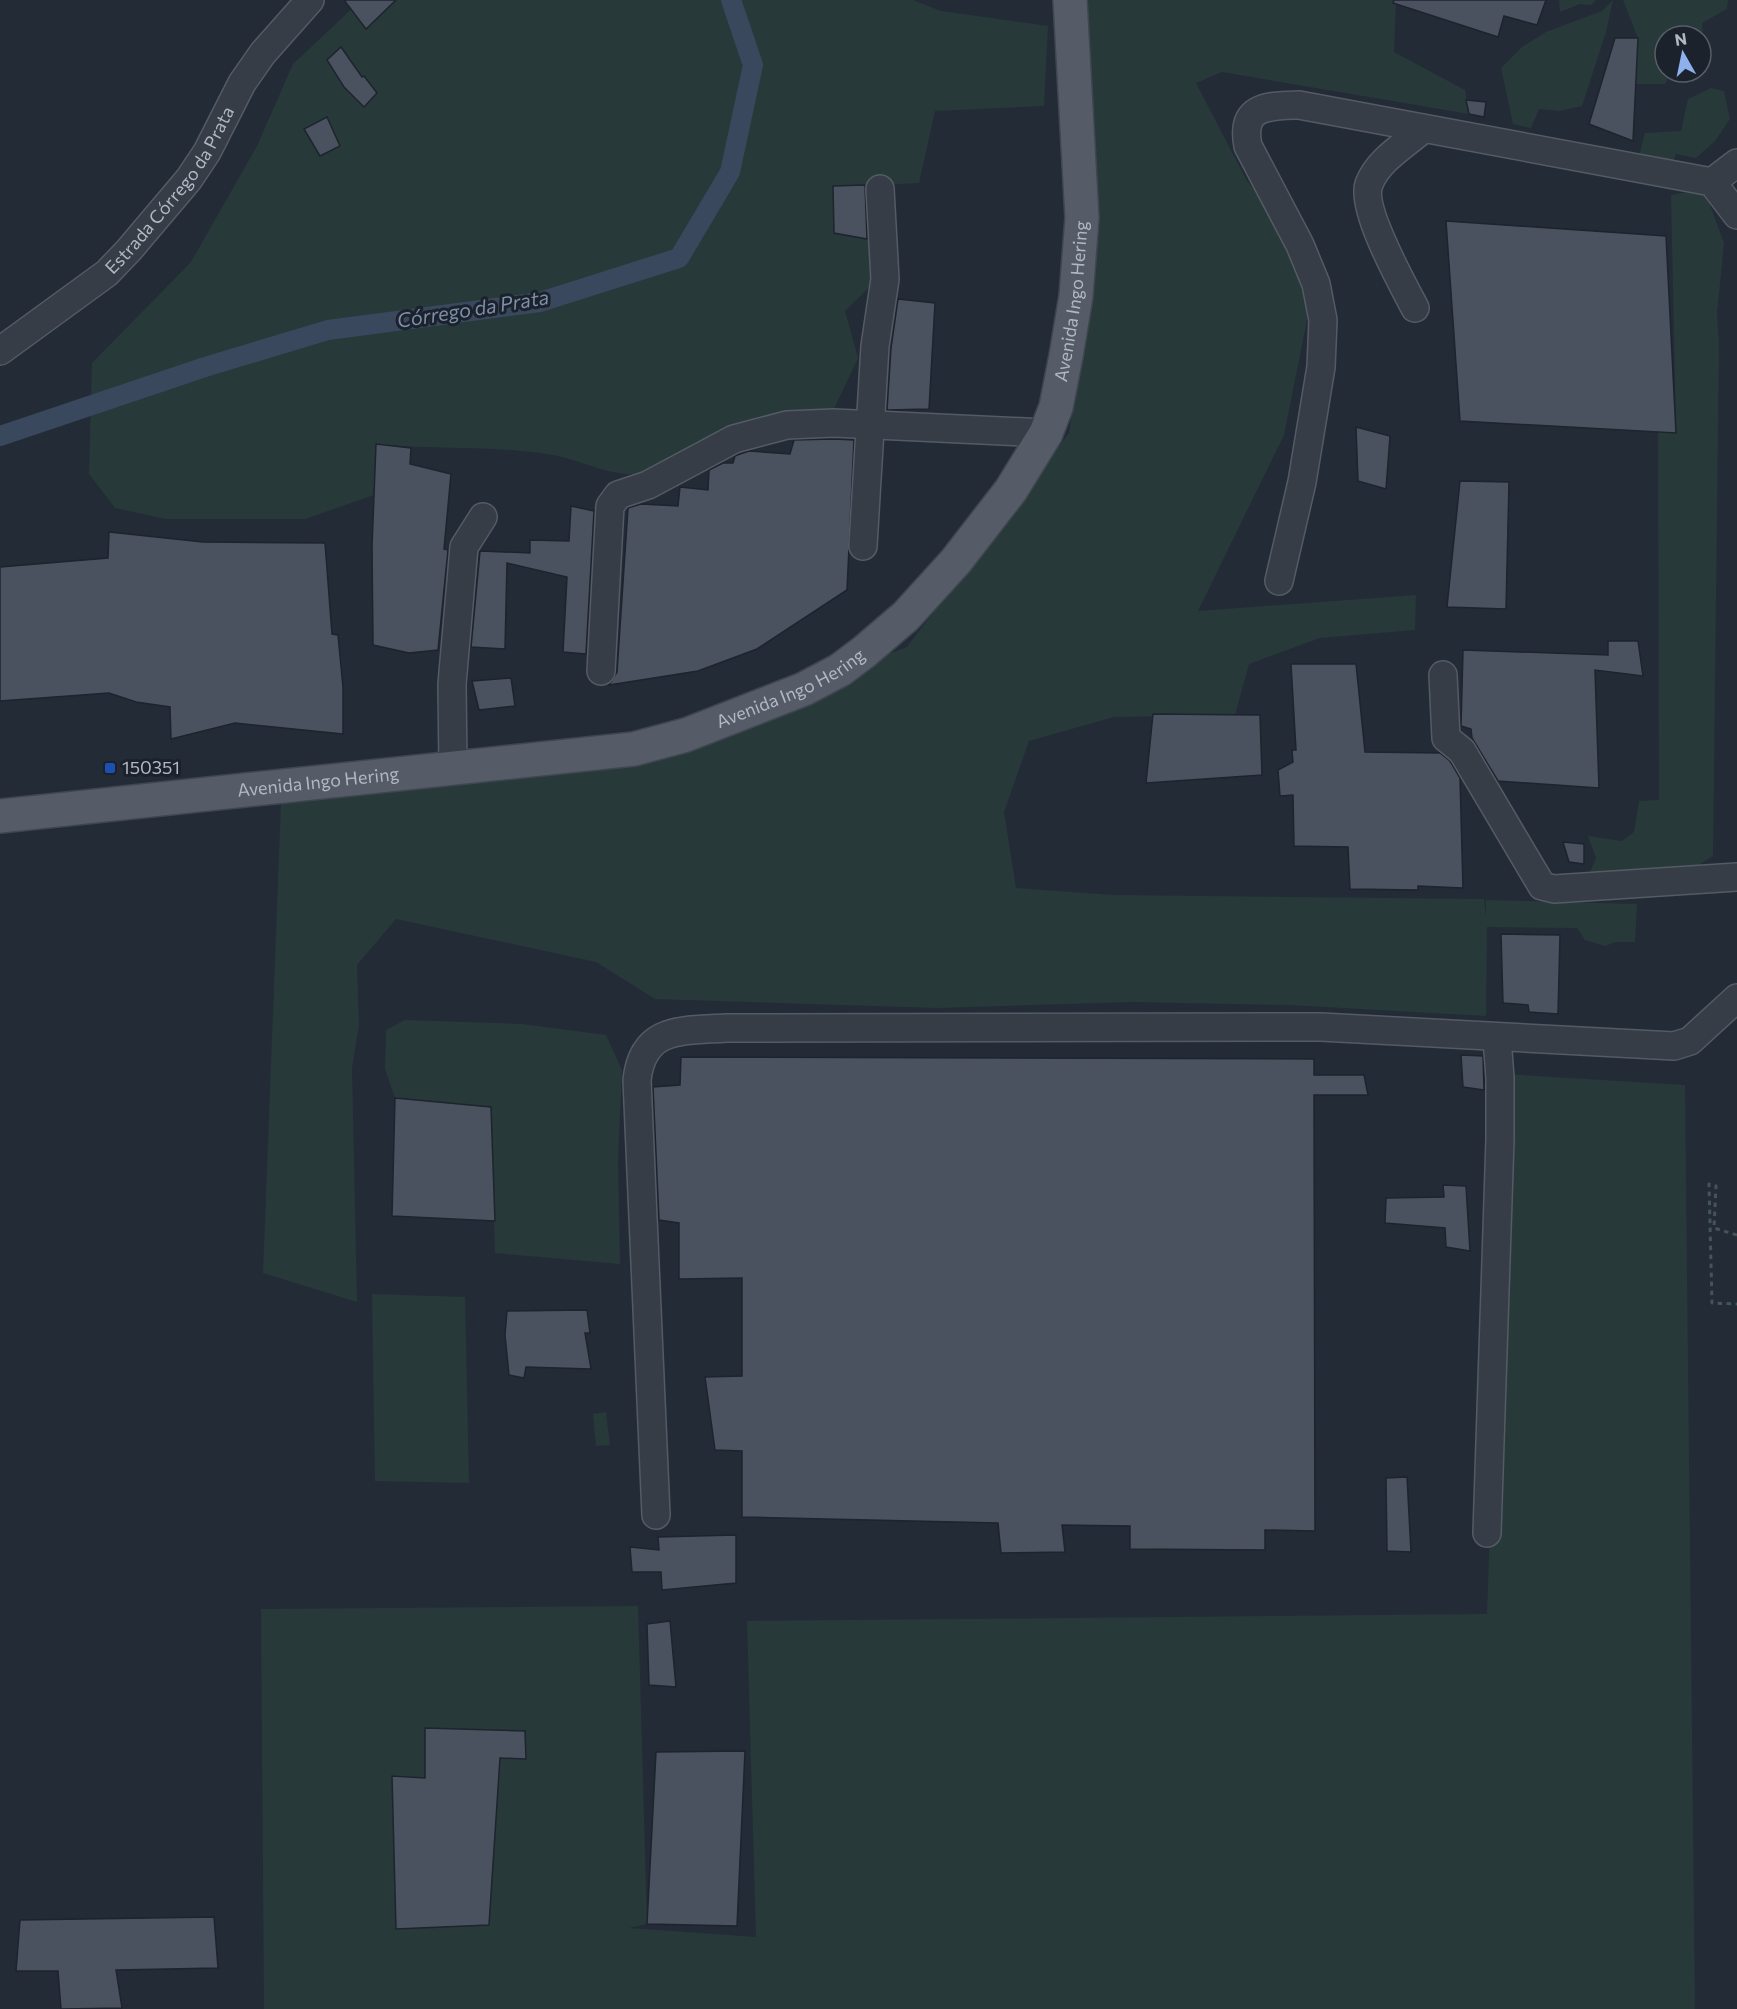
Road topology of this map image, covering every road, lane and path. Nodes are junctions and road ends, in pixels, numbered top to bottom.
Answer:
1 (310, 0) edge
2 (1070, 0) edge
3 (1423, 129) junction
4 (1737, 163) edge
5 (1712, 182) junction
6 (880, 189) dead end
7 (1737, 215) edge
8 (1415, 308) dead end
9 (0, 351) edge
10 (871, 424) junction
11 (1046, 433) junction
12 (483, 517) dead end
13 (863, 546) dead end
14 (1279, 581) dead end
15 (601, 671) dead end
16 (1443, 675) dead end
17 (453, 768) junction
18 (0, 816) edge
19 (1737, 877) edge
20 (1737, 998) edge
21 (1497, 1038) junction
22 (1737, 1235) edge
23 (1737, 1304) edge
24 (656, 1515) dead end
25 (1487, 1533) dead end

1 - 9 street, Estrada Córrego da Prata
2 - 11 main road, Avenida Ingo Hering
3 - 5 street
3 - 8 street
3 - 14 street
4 - 5 street
5 - 7 street
6 - 10 street
10 - 11 street
10 - 13 street
10 - 15 street
11 - 17 main road, Avenida Ingo Hering
12 - 17 street
16 - 19 street
17 - 18 main road, Avenida Ingo Hering
20 - 21 street
21 - 24 street
21 - 25 street
22 - 23 path

